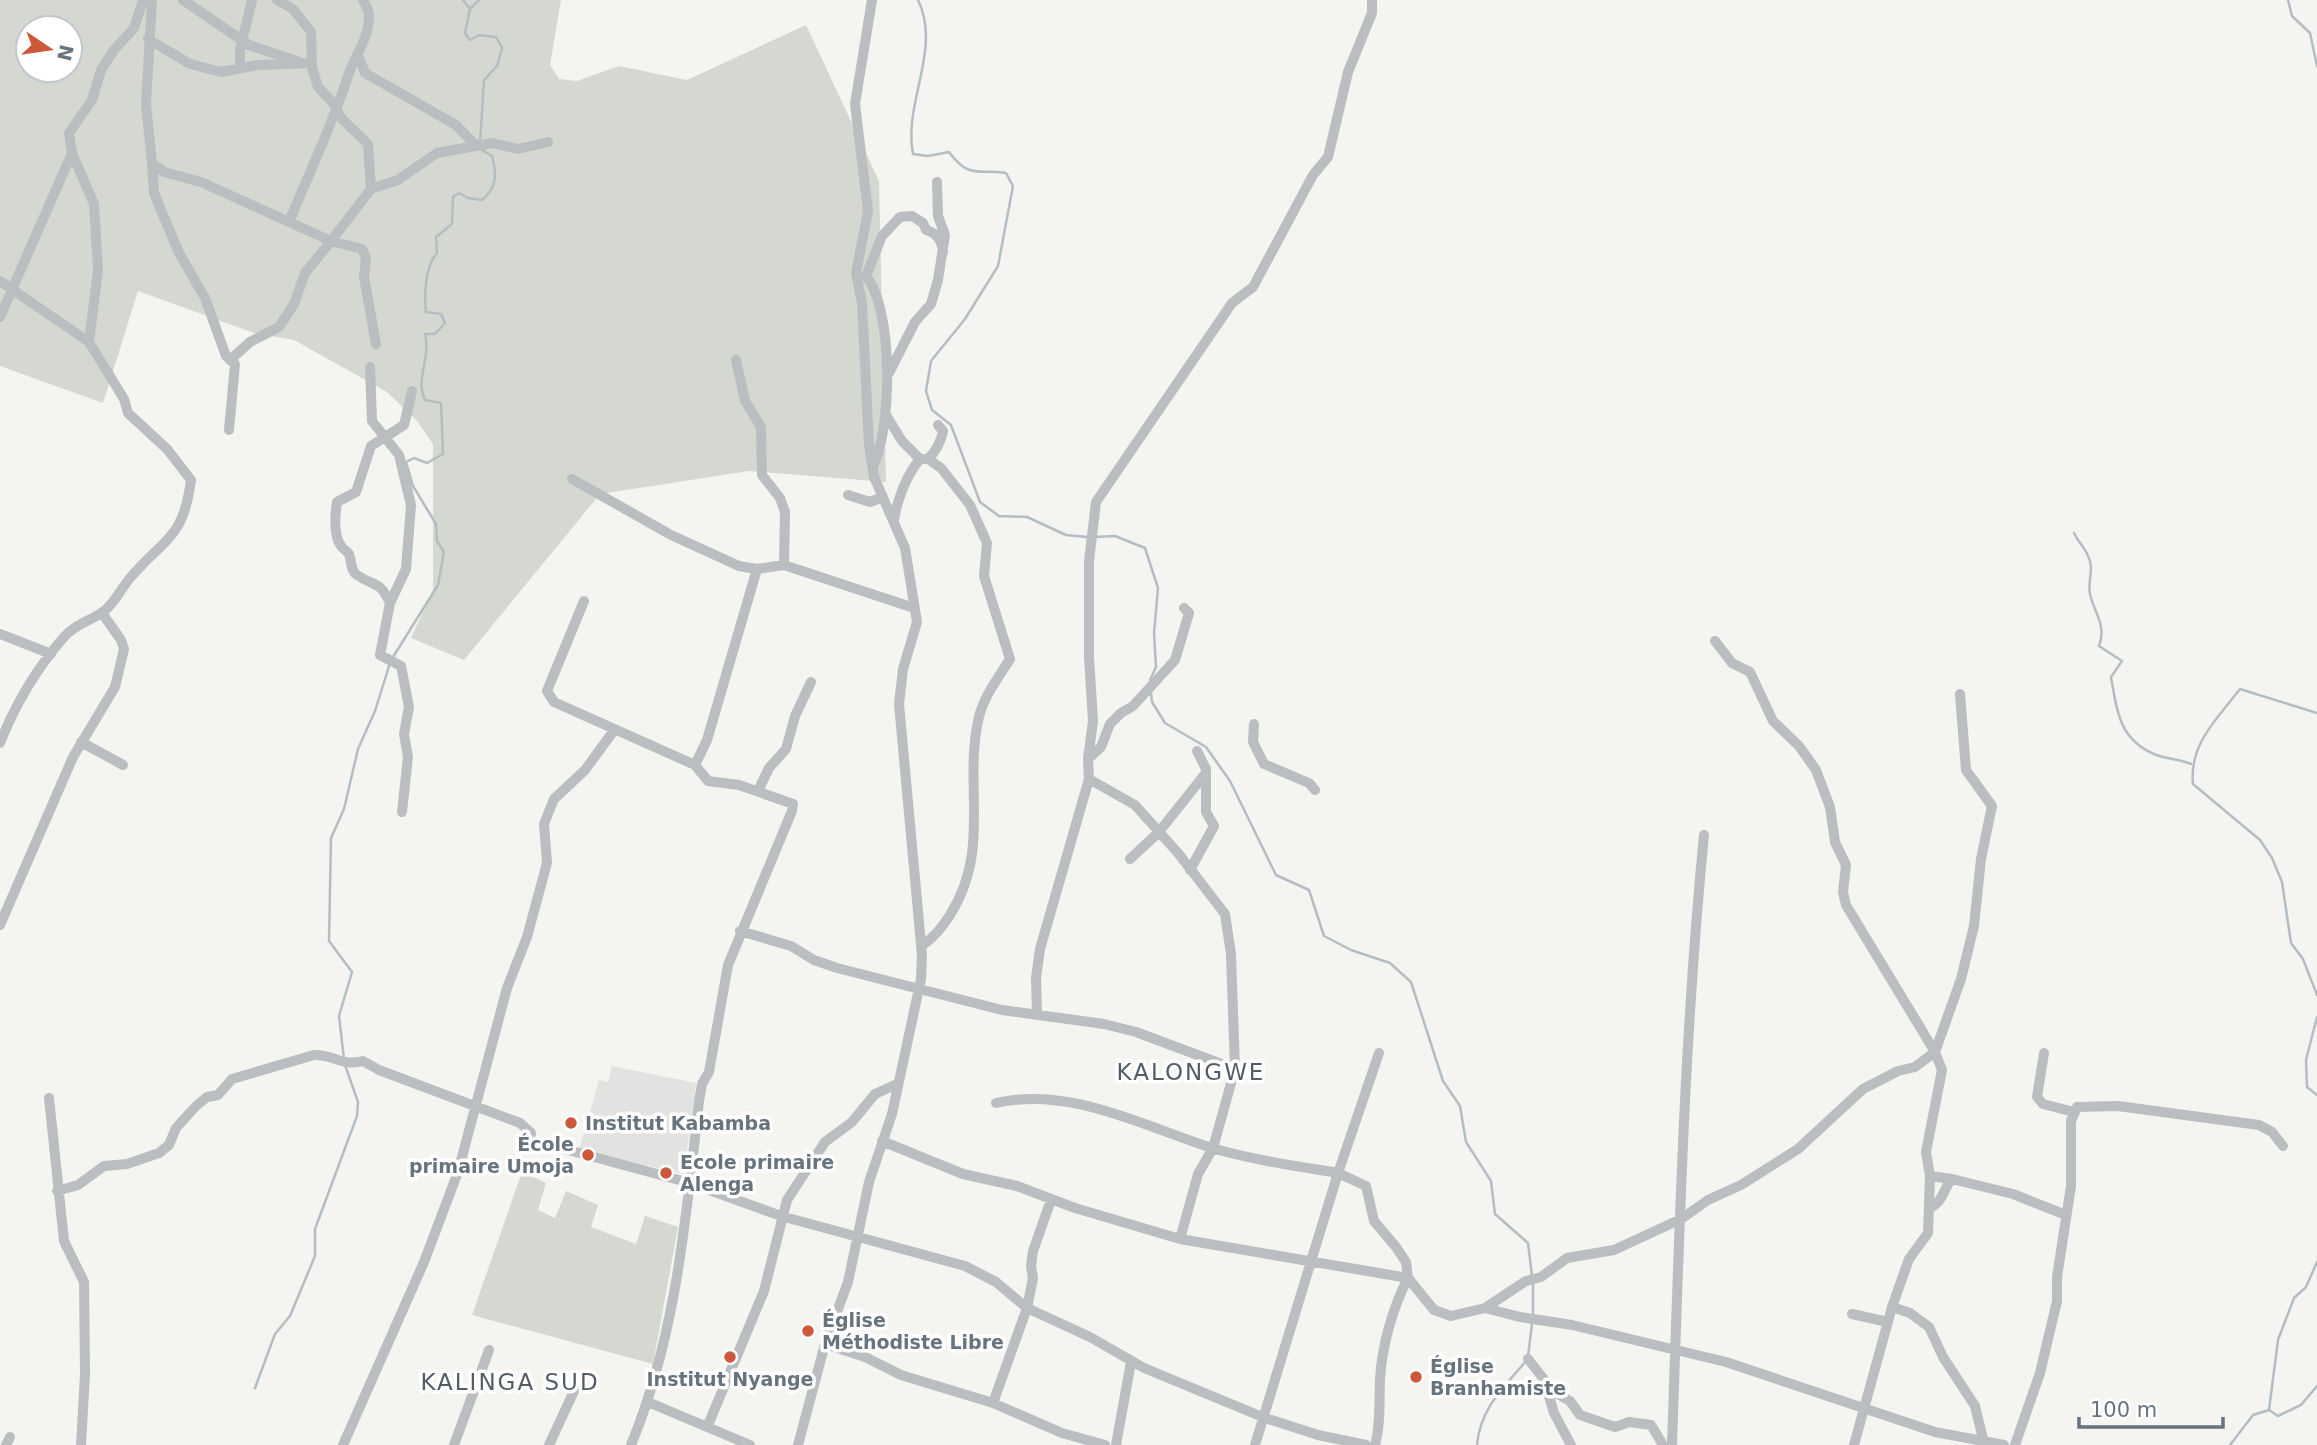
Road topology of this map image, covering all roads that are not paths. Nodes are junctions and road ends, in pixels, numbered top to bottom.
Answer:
1 (142, 0) edge
2 (152, 0) edge
3 (183, 0) edge
4 (252, 0) edge
5 (277, 0) edge
6 (363, 0) edge
7 (872, 0) edge
8 (1372, 0) edge
9 (148, 39) junction
10 (244, 41) junction
11 (359, 57) junction
12 (307, 63) junction
13 (240, 68) junction
14 (336, 109) junction
15 (548, 142) dead end
16 (476, 146) junction
17 (72, 153) junction
18 (152, 163) junction
19 (937, 182) dead end
20 (371, 190) junction
21 (289, 222) junction
22 (866, 229) junction
23 (331, 241) junction
24 (943, 252) junction
25 (866, 276) junction
26 (0, 281) edge
27 (12, 289) junction
28 (862, 303) junction
29 (0, 317) edge
30 (89, 342) junction
31 (376, 344) dead end
32 (230, 360) junction
33 (736, 360) dead end
34 (370, 367) dead end
35 (886, 379) junction
36 (412, 391) dead end
37 (885, 412) junction
38 (938, 425) dead end
39 (229, 430) dead end
40 (384, 436) junction
41 (924, 459) junction
42 (873, 467) junction
43 (572, 479) dead end
44 (848, 495) dead end
45 (883, 497) junction
46 (894, 521) junction
47 (784, 565) junction
48 (757, 569) junction
49 (584, 601) dead end
50 (390, 603) junction
51 (914, 608) junction
52 (1184, 608) dead end
53 (102, 613) junction
54 (0, 634) edge
55 (1715, 641) dead end
56 (51, 654) junction
57 (811, 682) dead end
58 (1960, 694) dead end
59 (1254, 724) dead end
60 (615, 729) junction
61 (81, 741) junction
62 (0, 743) edge
63 (1197, 751) dead end
64 (1088, 759) junction
65 (123, 765) dead end
66 (695, 765) junction
67 (1205, 774) junction
68 (1089, 779) junction
69 (1315, 790) dead end
70 (758, 791) junction
71 (402, 812) dead end
72 (1159, 832) junction
73 (1704, 835) dead end
74 (1130, 859) dead end
75 (1190, 870) junction
76 (0, 925) edge
77 (740, 931) junction
78 (921, 946) junction
79 (920, 987) junction
80 (1037, 1014) junction
81 (1935, 1052) junction
82 (1379, 1053) dead end
83 (2044, 1053) dead end
84 (1235, 1069) junction
85 (897, 1084) junction
86 (49, 1098) dead end
87 (996, 1102) dead end
88 (474, 1107) junction
89 (2074, 1112) junction
90 (882, 1141) junction
91 (2283, 1146) dead end
92 (1213, 1148) junction
93 (1338, 1173) junction
94 (1930, 1177) junction
95 (1952, 1179) junction
96 (690, 1183) junction
97 (57, 1191) junction
98 (1051, 1200) junction
99 (1929, 1208) junction
100 (2066, 1215) junction
101 (782, 1216) junction
102 (1681, 1219) junction
103 (858, 1238) junction
104 (1180, 1239) junction
105 (1311, 1263) junction
106 (1408, 1278) junction
107 (1892, 1307) junction
108 (1027, 1308) junction
109 (1485, 1308) junction
110 (1852, 1314) dead end
111 (1888, 1322) junction
112 (825, 1344) junction
113 (488, 1350) dead end
114 (1678, 1351) junction
115 (1528, 1359) dead end
116 (1131, 1362) junction
117 (581, 1376) dead end
118 (1544, 1377) junction
119 (648, 1402) junction
120 (993, 1403) junction
121 (1864, 1409) junction
122 (1265, 1418) junction
123 (708, 1425) junction
124 (1983, 1439) junction
125 (81, 1445) edge
126 (343, 1445) edge
127 (454, 1445) edge
128 (549, 1445) edge
129 (631, 1445) edge
130 (750, 1445) edge
131 (798, 1445) edge
132 (1105, 1445) edge
133 (1116, 1445) edge
134 (1255, 1445) edge
135 (1366, 1445) edge
136 (1375, 1445) edge
137 (1571, 1445) edge
138 (1664, 1445) edge
139 (1672, 1445) edge
140 (1854, 1445) edge
141 (2010, 1445) edge

1 - 17 street
2 - 9 street
3 - 10 street
4 - 10 street
5 - 12 street
6 - 11 street
7 - 22 street
8 - 64 street
9 - 13 street
9 - 18 street
10 - 12 street
10 - 13 street
11 - 14 street
11 - 16 street
12 - 13 street
12 - 14 street
14 - 20 street
14 - 21 street
15 - 16 street
16 - 20 street
17 - 27 street
17 - 30 street
18 - 21 street
18 - 32 street
19 - 24 street
20 - 23 street
21 - 23 street
22 - 25 street
22 - 28 street
23 - 31 street
23 - 32 street
24 - 25 street
24 - 35 street
25 - 28 street
25 - 35 street
26 - 27 street
27 - 29 street
27 - 30 street
28 - 42 street
30 - 53 street
32 - 39 street
33 - 47 street
34 - 40 street
35 - 37 street
36 - 40 street
37 - 41 street
37 - 42 street
38 - 41 street
40 - 50 street
40 - 50 street
41 - 46 street
41 - 78 street
42 - 45 street
43 - 48 street
44 - 45 street
45 - 46 street
46 - 51 street
47 - 48 street
47 - 51 street
48 - 66 street
49 - 60 street
50 - 71 street
51 - 78 street
52 - 64 street
53 - 56 street
53 - 61 street
54 - 56 street
55 - 81 street
56 - 62 street
57 - 70 street
58 - 81 street
59 - 69 street
60 - 66 street
60 - 88 street
61 - 65 street
61 - 76 street
63 - 67 street
64 - 68 street
66 - 70 street
67 - 72 street
67 - 75 street
68 - 72 street
68 - 80 street
70 - 77 street
72 - 74 street
72 - 75 street
73 - 102 street
75 - 84 street
77 - 79 street
77 - 96 street
78 - 79 street
79 - 80 street
79 - 85 street
80 - 84 street
81 - 94 street
81 - 102 street
82 - 93 street
83 - 89 street
84 - 92 street
85 - 90 street
85 - 101 street
86 - 97 street
87 - 92 street
88 - 96 street
88 - 97 street
88 - 126 street
89 - 91 street
89 - 100 street
90 - 98 street
90 - 103 street
92 - 93 street
92 - 104 street
93 - 105 street
93 - 106 street
94 - 95 street
94 - 99 street
95 - 99 street
95 - 100 street
96 - 101 street
96 - 119 street
97 - 125 street
98 - 104 street
98 - 108 street
99 - 107 street
100 - 141 street
101 - 103 street
101 - 123 street
102 - 109 street
102 - 114 street
103 - 108 street
103 - 112 street
104 - 105 street
105 - 106 street
105 - 122 street
106 - 109 street
106 - 136 street
107 - 111 street
107 - 124 street
108 - 116 street
108 - 120 street
109 - 114 street
110 - 111 street
111 - 121 street
112 - 120 street
112 - 131 street
113 - 127 street
114 - 121 street
114 - 139 street
115 - 118 street
116 - 122 street
116 - 133 street
117 - 128 street
118 - 137 street
118 - 138 street
119 - 123 street
119 - 129 street
120 - 132 street
121 - 124 street
121 - 140 street
122 - 134 street
122 - 135 street
123 - 130 street
124 - 141 street

